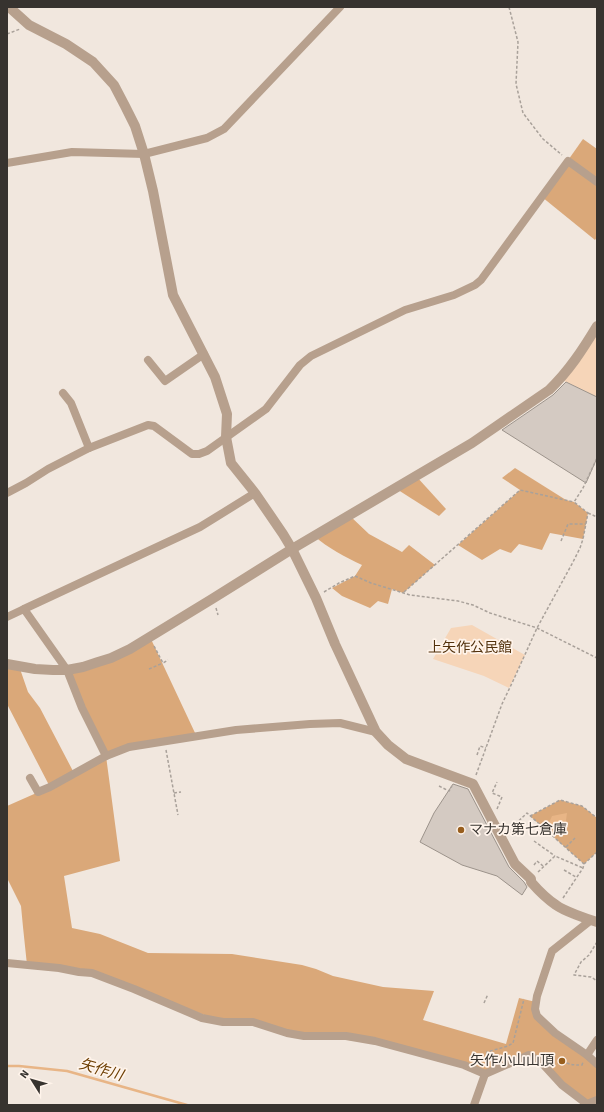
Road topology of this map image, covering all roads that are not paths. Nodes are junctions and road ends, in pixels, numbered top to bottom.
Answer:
1 (9, 7) edge
2 (340, 7) edge
3 (144, 154) junction
4 (7, 163) edge
5 (597, 182) edge
6 (597, 326) edge
7 (204, 354) junction
8 (148, 360) dead end
9 (63, 393) dead end
10 (226, 437) junction
11 (89, 448) junction
12 (7, 493) edge
13 (255, 493) junction
14 (292, 549) junction
15 (24, 609) junction
16 (7, 617) edge
17 (7, 664) edge
18 (67, 670) junction
19 (376, 732) junction
20 (106, 756) junction
21 (30, 778) dead end
22 (594, 921) edge
23 (7, 963) edge
24 (597, 1040) edge
25 (587, 1055) junction
26 (597, 1064) edge
27 (485, 1074) junction
28 (597, 1100) edge
29 (474, 1105) edge

1 - 3 street
2 - 3 street
3 - 4 street
3 - 7 street
5 - 10 street
6 - 14 street
7 - 8 street
7 - 10 street
9 - 11 street
10 - 11 street
10 - 13 street
11 - 12 street
13 - 14 street
13 - 15 street
14 - 18 street
14 - 19 street
15 - 16 street
15 - 18 street
17 - 18 street
18 - 20 street
19 - 20 street
19 - 22 street
20 - 21 street
22 - 25 street
23 - 27 street
24 - 25 street
25 - 26 street
27 - 28 street
27 - 29 street

